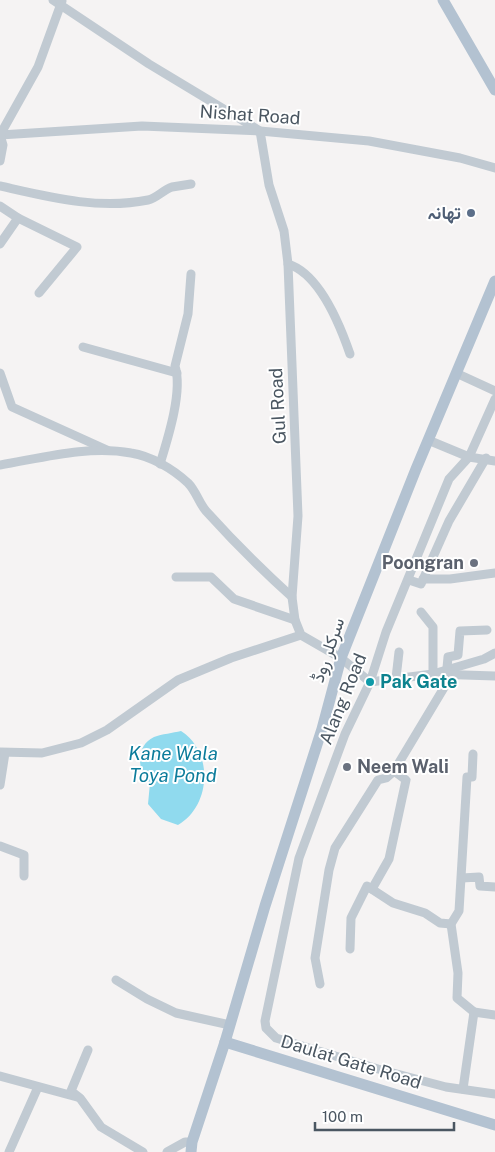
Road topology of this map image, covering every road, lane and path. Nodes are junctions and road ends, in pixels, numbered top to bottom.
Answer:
1 (53, 0) edge
2 (443, 0) edge
3 (62, 3) edge
4 (495, 90) edge
5 (260, 131) junction
6 (0, 135) edge
7 (0, 161) edge
8 (495, 168) edge
9 (191, 184) dead end
10 (0, 186) edge
11 (0, 206) edge
12 (18, 218) junction
13 (0, 244) edge
14 (288, 264) junction
15 (191, 274) dead end
16 (495, 281) edge
17 (39, 293) dead end
18 (83, 347) dead end
19 (350, 354) dead end
20 (177, 373) junction
21 (456, 373) junction
22 (0, 374) edge
23 (495, 391) edge
24 (5, 397) edge
25 (494, 405) edge
26 (428, 440) junction
27 (107, 450) junction
28 (469, 457) junction
29 (490, 459) edge
30 (160, 464) junction
31 (0, 465) edge
32 (436, 511) junction
33 (452, 517) junction
34 (495, 573) edge
35 (176, 578) dead end
36 (423, 579) junction
37 (408, 580) junction
38 (292, 597) junction
39 (421, 612) dead end
40 (295, 620) junction
41 (488, 630) dead end
42 (301, 635) junction
43 (399, 652) dead end
44 (495, 653) edge
45 (341, 658) junction
46 (447, 671) junction
47 (433, 674) junction
48 (495, 676) edge
49 (396, 678) junction
50 (370, 682) junction
51 (2, 753) edge
52 (473, 754) dead end
53 (394, 770) junction
54 (0, 785) edge
55 (0, 846) edge
56 (24, 876) dead end
57 (462, 878) junction
58 (495, 887) edge
59 (372, 889) junction
60 (451, 924) junction
61 (350, 950) dead end
62 (116, 980) dead end
63 (320, 984) dead end
64 (474, 1012) junction
65 (495, 1015) edge
66 (230, 1025) junction
67 (225, 1042) junction
68 (88, 1050) dead end
69 (0, 1076) edge
70 (38, 1087) junction
71 (463, 1089) junction
72 (495, 1094) edge
73 (80, 1098) junction
74 (495, 1125) edge
75 (192, 1147) edge
76 (9, 1152) edge
77 (143, 1152) edge
78 (167, 1152) edge

1 - 3 street
2 - 4 main road
3 - 5 street
3 - 6 street
5 - 6 street, Nishat Road
5 - 8 street, Nishat Road
5 - 14 street, Gul Road
6 - 7 street
9 - 10 street
11 - 12 street
12 - 13 street
12 - 17 street
14 - 19 street
14 - 38 street, Gul Road
15 - 20 street
16 - 21 main road, سرکلر روڈ
18 - 20 street
20 - 30 street
21 - 23 street
21 - 26 main road, سرکلر روڈ
22 - 24 street
24 - 27 street
25 - 28 street, Alang Road
26 - 28 street
26 - 45 main road, سرکلر روڈ
27 - 30 street
27 - 31 street
28 - 29 street
28 - 32 street, Alang Road
29 - 33 street
30 - 38 street
32 - 33 street
32 - 37 street, Alang Road
33 - 36 street
34 - 36 street
35 - 40 street
36 - 37 street
37 - 50 street, Alang Road
38 - 40 street, Gul Road
39 - 47 street
40 - 42 street, Gul Road
41 - 46 street
42 - 45 street
42 - 51 street
43 - 49 street
44 - 46 street
45 - 50 street
45 - 66 main road, سرکلر روڈ
46 - 47 street
46 - 48 street
46 - 53 street
47 - 49 street
49 - 50 street
50 - 71 street, Alang Road
51 - 54 street
52 - 57 street
53 - 59 street
53 - 63 street
55 - 56 street
57 - 58 street
57 - 60 street
59 - 60 street
59 - 61 street
60 - 64 street
62 - 66 street
64 - 65 street
64 - 71 street
66 - 67 main road, سرکلر روڈ
67 - 74 main road, Daulat Gate Road
67 - 75 main road, سرکلر روڈ
68 - 73 street
69 - 70 street
70 - 73 street
70 - 76 street
71 - 72 street
73 - 77 street
75 - 78 street

